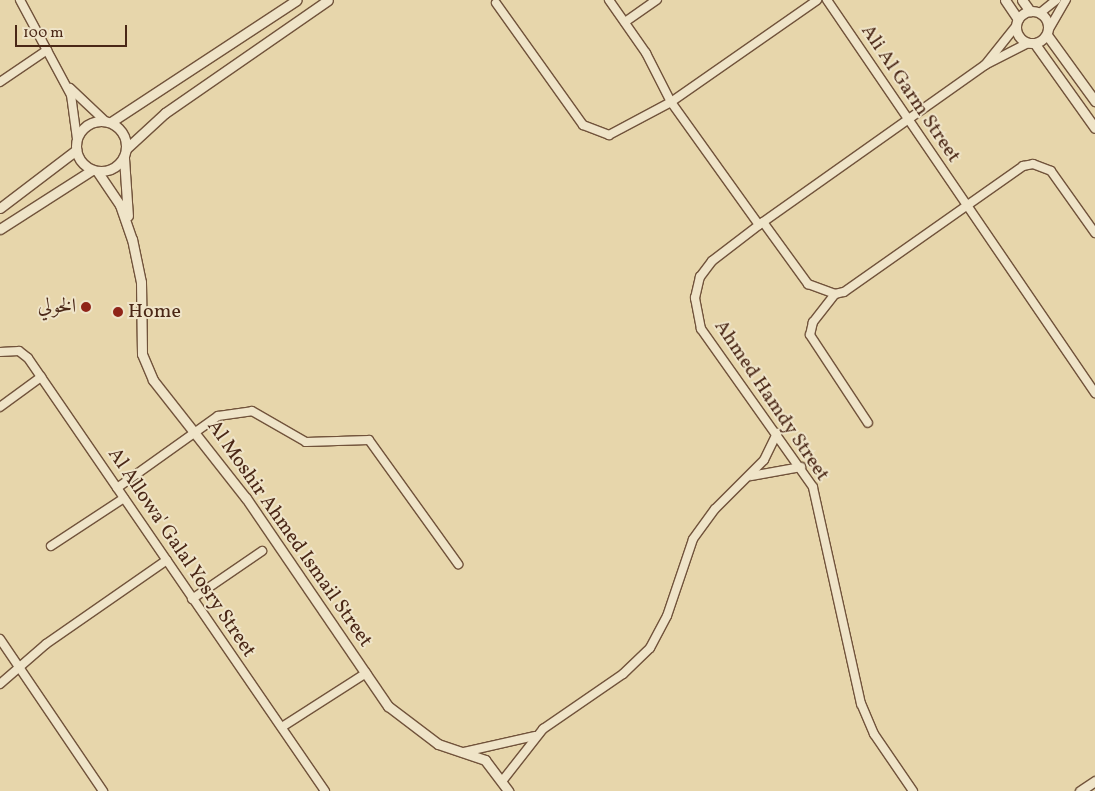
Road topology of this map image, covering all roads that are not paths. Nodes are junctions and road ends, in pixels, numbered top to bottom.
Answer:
1 (20, 0) edge
2 (297, 0) edge
3 (328, 0) edge
4 (609, 0) edge
5 (657, 0) edge
6 (817, 0) edge
7 (827, 0) edge
8 (1005, 0) edge
9 (1022, 0) edge
10 (1056, 0) edge
11 (1066, 0) edge
12 (496, 3) dead end
13 (1030, 11) junction
14 (1040, 13) junction
15 (625, 22) junction
16 (1017, 23) junction
17 (1048, 32) junction
18 (1031, 43) junction
19 (47, 50) junction
20 (985, 65) junction
21 (64, 80) junction
22 (0, 82) edge
23 (1095, 101) edge
24 (671, 102) junction
25 (908, 121) junction
26 (108, 122) junction
27 (1095, 128) edge
28 (77, 139) junction
29 (127, 148) junction
30 (76, 150) junction
31 (124, 158) junction
32 (94, 171) junction
33 (966, 207) junction
34 (0, 208) edge
35 (761, 223) junction
36 (0, 229) edge
37 (1095, 233) edge
38 (132, 239) junction
39 (835, 294) junction
40 (0, 352) edge
41 (41, 377) junction
42 (1095, 393) edge
43 (0, 407) edge
44 (868, 423) dead end
45 (196, 432) junction
46 (777, 433) junction
47 (801, 467) junction
48 (751, 476) junction
49 (117, 488) junction
50 (124, 498) junction
51 (52, 546) dead end
52 (262, 551) dead end
53 (167, 560) junction
54 (458, 564) dead end
55 (192, 599) junction
56 (0, 639) edge
57 (20, 668) junction
58 (366, 673) junction
59 (0, 684) edge
60 (282, 727) junction
61 (537, 736) junction
62 (464, 752) junction
63 (503, 780) junction
64 (1095, 780) edge
65 (103, 791) edge
66 (324, 791) edge
67 (508, 791) edge
68 (912, 791) edge
69 (1080, 791) edge

1 - 19 street
2 - 26 street
3 - 29 street
4 - 15 street
5 - 15 street
6 - 24 street
7 - 25 street, Ali Al Garm Street
8 - 16 street
9 - 13 street
10 - 14 street
11 - 17 street
12 - 24 street
13 - 14 street
13 - 16 street
14 - 17 street
15 - 24 street
16 - 18 street
16 - 20 street, Ahmed Hamdy Street
17 - 18 street
17 - 23 street
18 - 20 street, Ahmed Hamdy Street
18 - 27 street
19 - 21 street
19 - 22 street
20 - 25 street, Ahmed Hamdy Street
21 - 26 street
21 - 28 street
24 - 35 street
25 - 33 street, Ali Al Garm Street
25 - 35 street, Ahmed Hamdy Street
26 - 28 street
26 - 29 street
28 - 30 street
29 - 31 street
30 - 32 street
30 - 34 street
31 - 32 street
31 - 38 street, Al Moshir Ahmed Ismail Street
32 - 36 street
32 - 38 street, Al Moshir Ahmed Ismail Street
33 - 37 street
33 - 39 street
33 - 42 street, Ali Al Garm Street
35 - 39 street
35 - 46 street, Ahmed Hamdy Street
38 - 45 street, Al Moshir Ahmed Ismail Street
39 - 44 street
40 - 41 street, Al Allowa' Galal Yosry Street
41 - 43 street
41 - 49 street, Al Allowa' Galal Yosry Street
45 - 49 street
45 - 54 street
45 - 58 street, Al Moshir Ahmed Ismail Street
46 - 47 street, Ahmed Hamdy Street
46 - 48 street
47 - 48 street
47 - 68 street, Ahmed Hamdy Street
48 - 61 street
49 - 50 street, Al Allowa' Galal Yosry Street
50 - 51 street
50 - 53 street, Al Allowa' Galal Yosry Street
52 - 55 street
53 - 55 street, Al Allowa' Galal Yosry Street
53 - 57 street
55 - 60 street, Al Allowa' Galal Yosry Street
56 - 57 street
57 - 59 street
57 - 65 street
58 - 60 street
58 - 62 street, Al Moshir Ahmed Ismail Street
60 - 66 street, Al Allowa' Galal Yosry Street
61 - 62 street
61 - 63 street
62 - 63 street, Al Moshir Ahmed Ismail Street
63 - 67 street, Al Moshir Ahmed Ismail Street
64 - 69 street

